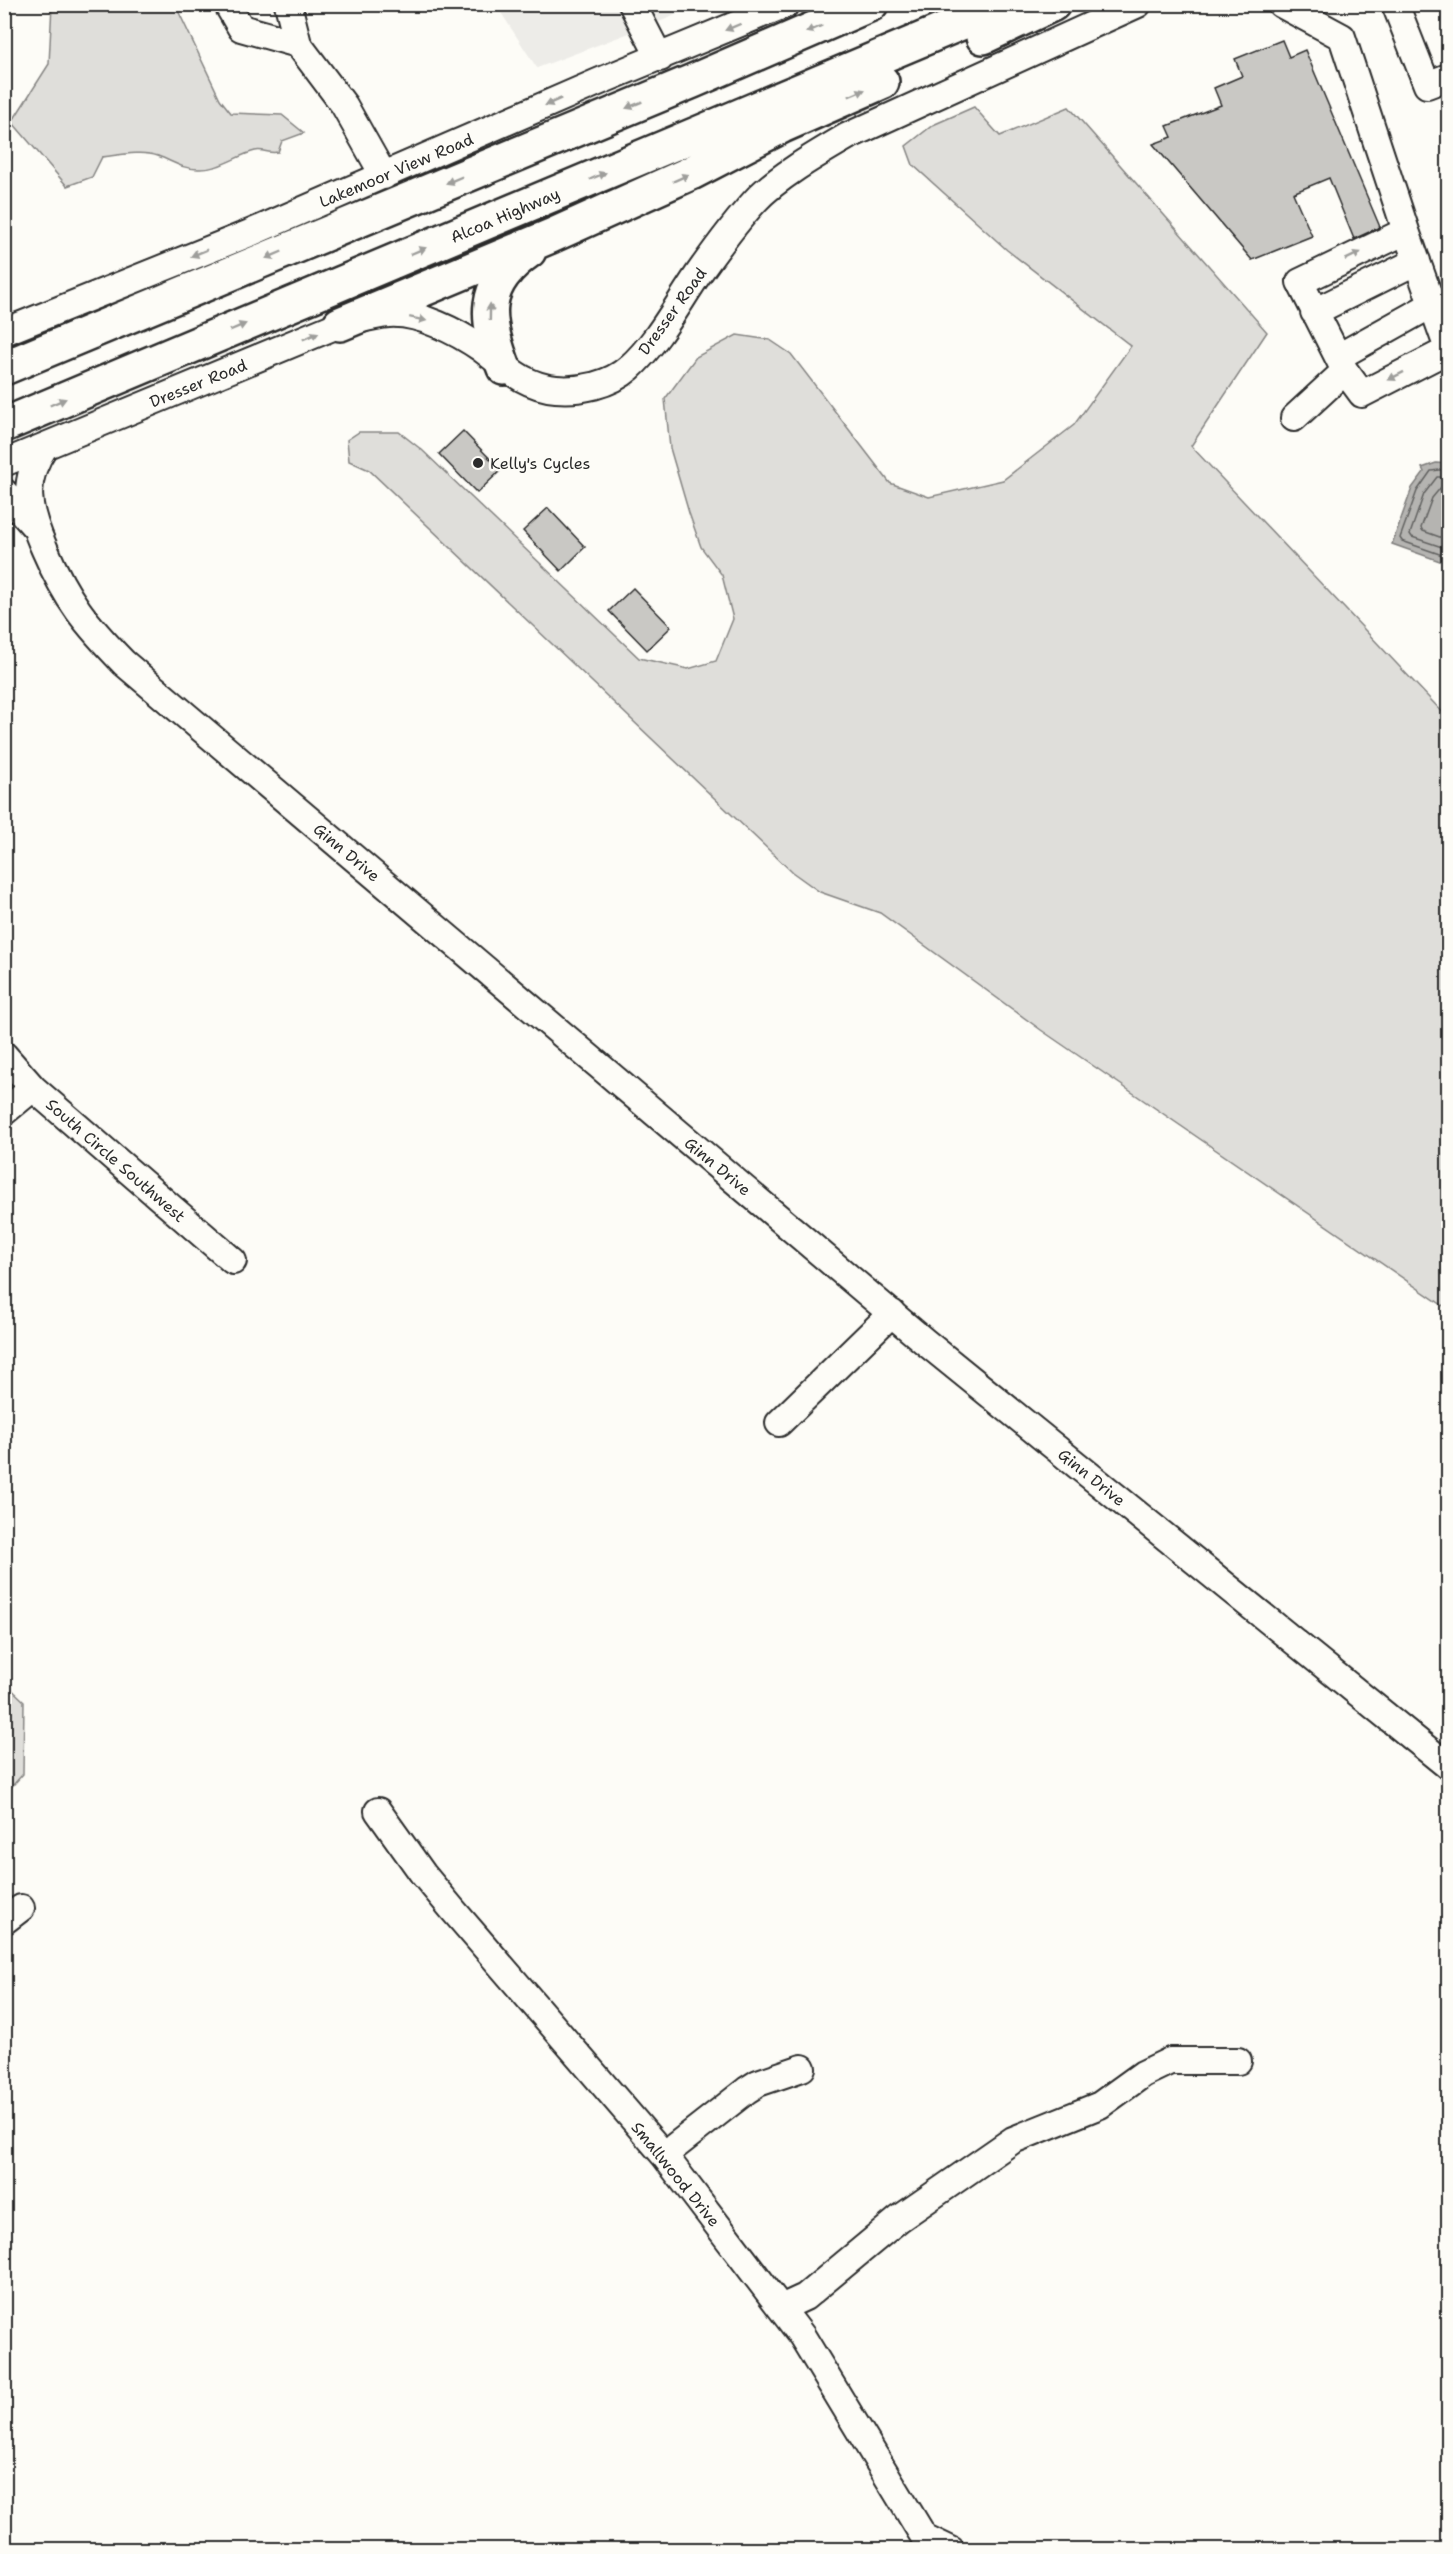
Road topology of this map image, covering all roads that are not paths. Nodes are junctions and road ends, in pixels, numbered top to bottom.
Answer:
1 (227, 4) edge
2 (288, 4) edge
3 (632, 4) edge
4 (786, 4) edge
5 (871, 4) edge
6 (1006, 4) edge
7 (1053, 4) edge
8 (1138, 4) edge
9 (1281, 4) edge
10 (1395, 4) edge
11 (298, 44) junction
12 (660, 58) junction
13 (1449, 77) edge
14 (384, 176) junction
15 (1406, 231) junction
16 (551, 236) junction
17 (1417, 261) junction
18 (1433, 304) junction
19 (1314, 312) junction
20 (340, 324) junction
21 (4, 332) edge
22 (1449, 349) edge
23 (1342, 364) junction
24 (4, 368) edge
25 (504, 368) junction
26 (1294, 418) dead end
27 (4, 425) edge
28 (45, 446) junction
29 (4, 463) edge
30 (4, 492) edge
31 (33, 525) junction
32 (4, 1054) edge
33 (33, 1088) junction
34 (4, 1112) edge
35 (233, 1261) dead end
36 (892, 1313) junction
37 (779, 1423) dead end
38 (1449, 1766) edge
39 (378, 1811) dead end
40 (1238, 2061) dead end
41 (802, 2068) dead end
42 (664, 2155) junction
43 (781, 2308) junction
44 (951, 2550) edge

1 - 11 street
2 - 11 street
3 - 12 street
4 -> 12 street, Lakemoor View Road
5 -> 24 highway
27 -> 6 highway, Alcoa Highway
16 -> 7 highway
8 - 25 street, Dresser Road
9 - 15 street
10 - 13 street
11 - 14 street
12 -> 14 street, Lakemoor View Road
14 -> 21 street, Lakemoor View Road
15 - 17 street
19 -> 15 street
16 - 20 highway
25 -> 16 highway
17 - 18 street
17 - 19 street
18 - 22 street
18 - 23 street
19 - 23 street
20 -> 25 street, Dresser Road
28 -> 20 street, Dresser Road
22 -> 23 street
23 - 26 street
28 - 29 street, Dresser Road
28 - 31 street, Ginn Drive
30 - 31 street, Ginn Drive
31 - 36 street, Ginn Drive
32 - 33 street, South Circle Southwest
33 - 34 street
33 - 35 street, South Circle Southwest
36 - 37 street
36 - 38 street, Ginn Drive
39 - 42 street, Smallwood Drive
40 - 43 street
41 - 42 street
42 - 43 street, Smallwood Drive
43 - 44 street, Smallwood Drive

